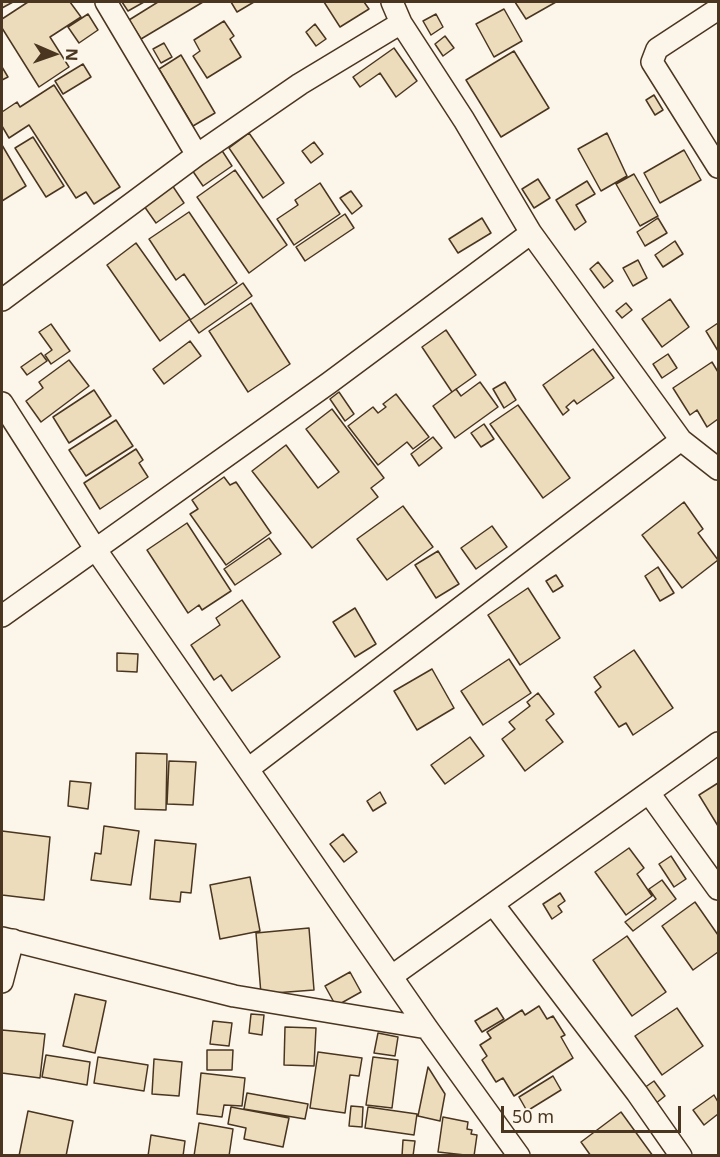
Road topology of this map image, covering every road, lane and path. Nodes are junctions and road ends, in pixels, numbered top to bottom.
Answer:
1 (106, 2) edge
2 (392, 2) edge
3 (718, 9) edge
4 (401, 23) junction
5 (197, 155) junction
6 (718, 167) edge
7 (531, 233) junction
8 (2, 300) edge
9 (2, 403) edge
10 (681, 440) junction
11 (718, 469) edge
12 (96, 550) junction
13 (2, 616) edge
14 (718, 743) edge
15 (248, 769) junction
16 (649, 792) junction
17 (718, 889) edge
18 (493, 904) junction
19 (7, 939) edge
20 (392, 976) junction
21 (2, 982) edge
22 (427, 1028) junction
23 (519, 1155) edge
24 (681, 1155) edge

1 - 5 street
2 - 4 street
3 - 6 street
4 - 5 street
4 - 7 street
5 - 8 street
7 - 10 street
7 - 12 street
9 - 12 street
10 - 11 street
10 - 15 street
12 - 13 street
12 - 15 street
14 - 16 street
15 - 20 street
16 - 17 street
16 - 18 street
18 - 20 street
18 - 24 street
19 - 21 street
19 - 22 street
20 - 22 street
22 - 23 street

